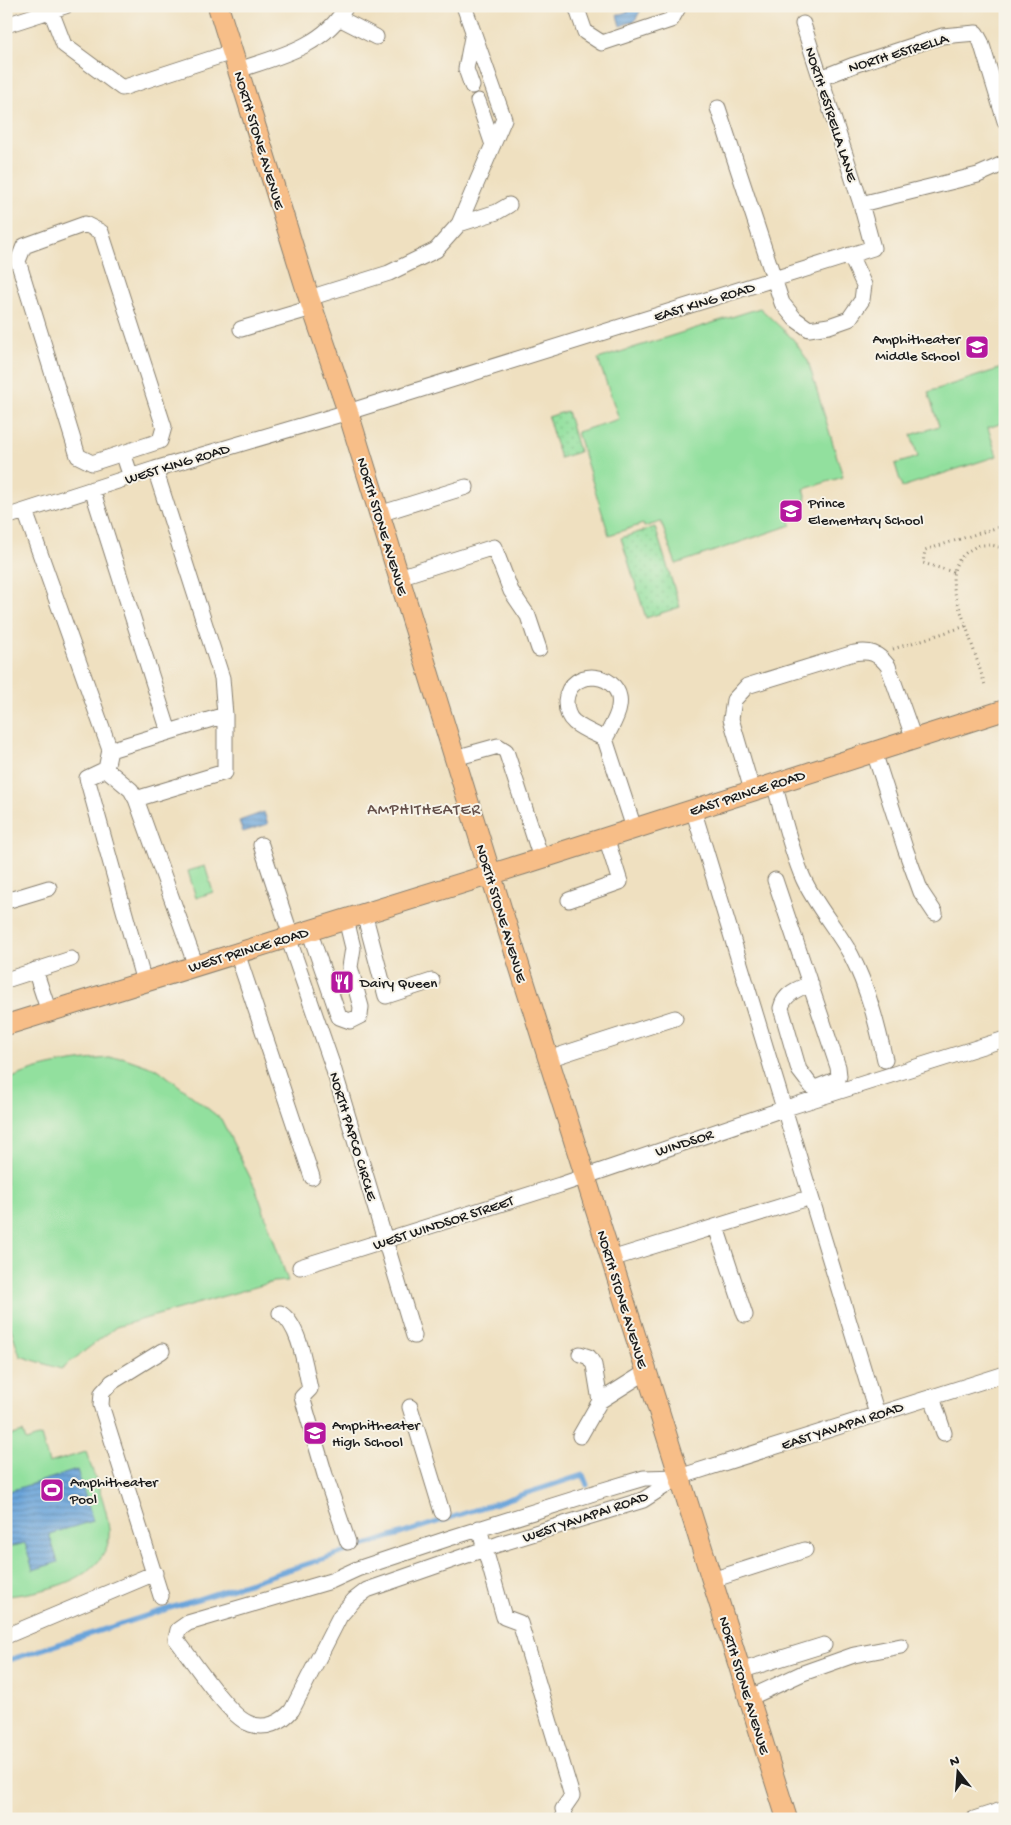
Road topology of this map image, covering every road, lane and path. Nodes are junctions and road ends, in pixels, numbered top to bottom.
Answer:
1 (218, 6) edge
2 (464, 6) edge
3 (576, 6) edge
4 (679, 6) edge
5 (49, 9) edge
6 (343, 12) edge
7 (803, 24) dead end
8 (6, 25) edge
9 (473, 30) junction
10 (376, 37) dead end
11 (235, 61) junction
12 (821, 78) junction
13 (472, 86) dead end
14 (478, 101) dead end
15 (718, 108) dead end
16 (1005, 121) edge
17 (492, 145) junction
18 (1005, 163) edge
19 (861, 204) junction
20 (509, 205) dead end
21 (459, 224) junction
22 (850, 255) junction
23 (775, 279) junction
24 (311, 302) junction
25 (241, 330) dead end
26 (348, 412) junction
27 (123, 453) junction
28 (155, 469) junction
29 (130, 476) junction
30 (466, 486) dead end
31 (92, 489) junction
32 (25, 511) junction
33 (380, 514) junction
34 (6, 517) edge
35 (1005, 525) edge
36 (1005, 550) edge
37 (953, 572) junction
38 (399, 577) junction
39 (966, 626) junction
40 (888, 648) dead end
41 (540, 649) dead end
42 (985, 685) dead end
43 (1005, 710) edge
44 (225, 715) junction
45 (169, 732) junction
46 (605, 739) dead end
47 (914, 739) junction
48 (110, 750) junction
49 (874, 752) junction
50 (454, 758) junction
51 (106, 769) junction
52 (774, 783) junction
53 (752, 790) junction
54 (136, 799) junction
55 (693, 809) junction
56 (634, 828) junction
57 (606, 837) junction
58 (262, 845) dead end
59 (541, 858) junction
60 (490, 874) junction
61 (775, 880) dead end
62 (49, 888) dead end
63 (569, 900) dead end
64 (6, 901) edge
65 (935, 913) dead end
66 (355, 916) junction
67 (296, 934) junction
68 (237, 953) junction
69 (71, 959) dead end
70 (196, 966) junction
71 (35, 970) junction
72 (6, 980) edge
73 (432, 981) dead end
74 (144, 982) junction
75 (811, 984) junction
76 (49, 1012) junction
77 (675, 1018) dead end
78 (6, 1025) edge
79 (1005, 1039) edge
80 (548, 1059) junction
81 (885, 1060) dead end
82 (783, 1109) junction
83 (584, 1176) junction
84 (312, 1177) dead end
85 (802, 1200) dead end
86 (716, 1226) junction
87 (385, 1240) junction
88 (611, 1259) junction
89 (300, 1267) dead end
90 (280, 1313) dead end
91 (744, 1315) dead end
92 (414, 1336) dead end
93 (162, 1351) dead end
94 (580, 1354) dead end
95 (646, 1372) junction
96 (1005, 1374) edge
97 (932, 1397) junction
98 (600, 1401) junction
99 (410, 1407) dead end
100 (877, 1414) junction
101 (944, 1433) dead end
102 (580, 1436) dead end
103 (679, 1477) junction
104 (442, 1512) dead end
105 (479, 1528) junction
106 (348, 1542) dead end
107 (485, 1549) junction
108 (805, 1550) dead end
109 (155, 1573) junction
110 (712, 1580) junction
111 (161, 1596) dead end
112 (6, 1636) edge
113 (824, 1646) dead end
114 (901, 1646) dead end
115 (740, 1671) junction
116 (749, 1698) junction
117 (1005, 1809) edge
118 (566, 1819) edge
119 (787, 1819) edge
120 (974, 1819) edge

1 - 11 main road, NORTH STONE AVENUE
2 - 9 street
3 - 4 street
5 - 8 street
5 - 11 street
6 - 10 street
6 - 11 street
7 - 12 street, NORTH ESTRELLA LANE
9 - 13 street
9 - 17 street
11 - 24 main road, NORTH STONE AVENUE
12 - 16 street, NORTH ESTRELLA
12 - 19 street, NORTH ESTRELLA LANE
14 - 17 street
15 - 23 street
17 - 21 street
18 - 19 street
19 - 22 street, EAST KING ROAD
20 - 21 street
21 - 24 street
22 - 23 street, EAST KING ROAD
22 - 23 street
23 - 26 street, EAST KING ROAD
24 - 25 street
24 - 26 main road, NORTH STONE AVENUE
26 - 28 street, WEST KING ROAD
26 - 33 main road, NORTH STONE AVENUE
27 - 27 street
27 - 29 street
28 - 29 street, WEST KING ROAD
28 - 44 street
29 - 31 street, WEST KING ROAD
30 - 33 street
31 - 32 street, WEST KING ROAD
31 - 45 street
32 - 34 street, WEST KING ROAD
32 - 48 street
33 - 38 main road, NORTH STONE AVENUE
35 - 37 path
36 - 37 path
37 - 39 path
38 - 41 street
38 - 50 main road, NORTH STONE AVENUE
39 - 40 path
39 - 42 path
43 - 47 main road, EAST PRINCE ROAD
44 - 45 street
44 - 54 street
45 - 48 street
46 - 56 street
47 - 49 main road, EAST PRINCE ROAD
47 - 53 street
48 - 51 street
49 - 52 main road, EAST PRINCE ROAD
49 - 65 street
50 - 59 street
50 - 60 main road, NORTH STONE AVENUE
51 - 54 street
51 - 74 street
52 - 53 main road, EAST PRINCE ROAD
52 - 81 street
53 - 55 main road, EAST PRINCE ROAD
54 - 70 street
55 - 56 main road, EAST PRINCE ROAD
55 - 82 street
56 - 57 main road, EAST PRINCE ROAD
57 - 59 main road, EAST PRINCE ROAD
57 - 63 street
58 - 67 street
59 - 60 main road, EAST PRINCE ROAD
60 - 66 main road, WEST PRINCE ROAD
60 - 80 main road, NORTH STONE AVENUE
61 - 75 street
62 - 64 street
66 - 67 main road, WEST PRINCE ROAD
66 - 67 street
66 - 73 street
67 - 68 main road, WEST PRINCE ROAD
67 - 87 street, NORTH PAPCO CIRCLE
68 - 70 main road, WEST PRINCE ROAD
68 - 84 street
69 - 71 street
70 - 74 main road, WEST PRINCE ROAD
71 - 72 street
71 - 76 street
74 - 76 main road, WEST PRINCE ROAD
75 - 75 street
76 - 78 main road, WEST PRINCE ROAD
77 - 80 street
79 - 82 street, WINDSOR
80 - 83 main road, NORTH STONE AVENUE
82 - 83 street, WINDSOR
82 - 100 street
83 - 87 street, WEST WINDSOR STREET
83 - 88 main road, NORTH STONE AVENUE
85 - 86 street
86 - 88 street
86 - 91 street
87 - 89 street, WEST WINDSOR STREET
87 - 92 street, NORTH PAPCO CIRCLE
88 - 95 main road, NORTH STONE AVENUE
90 - 106 street
93 - 109 street
94 - 98 street
95 - 98 street
95 - 103 main road, NORTH STONE AVENUE
96 - 97 street, EAST YAVAPAI ROAD
97 - 100 street, EAST YAVAPAI ROAD
97 - 101 street
98 - 102 street
99 - 104 street
100 - 103 street, EAST YAVAPAI ROAD
103 - 105 street, WEST YAVAPAI ROAD
103 - 107 street, WEST YAVAPAI ROAD
103 - 110 main road, NORTH STONE AVENUE
105 - 107 street
105 - 107 street, WEST YAVAPAI ROAD
107 - 118 street
108 - 110 street
109 - 111 street
109 - 112 street
110 - 115 main road, NORTH STONE AVENUE
113 - 115 street
114 - 116 street
115 - 116 main road, NORTH STONE AVENUE
116 - 119 main road, NORTH STONE AVENUE
117 - 120 street

